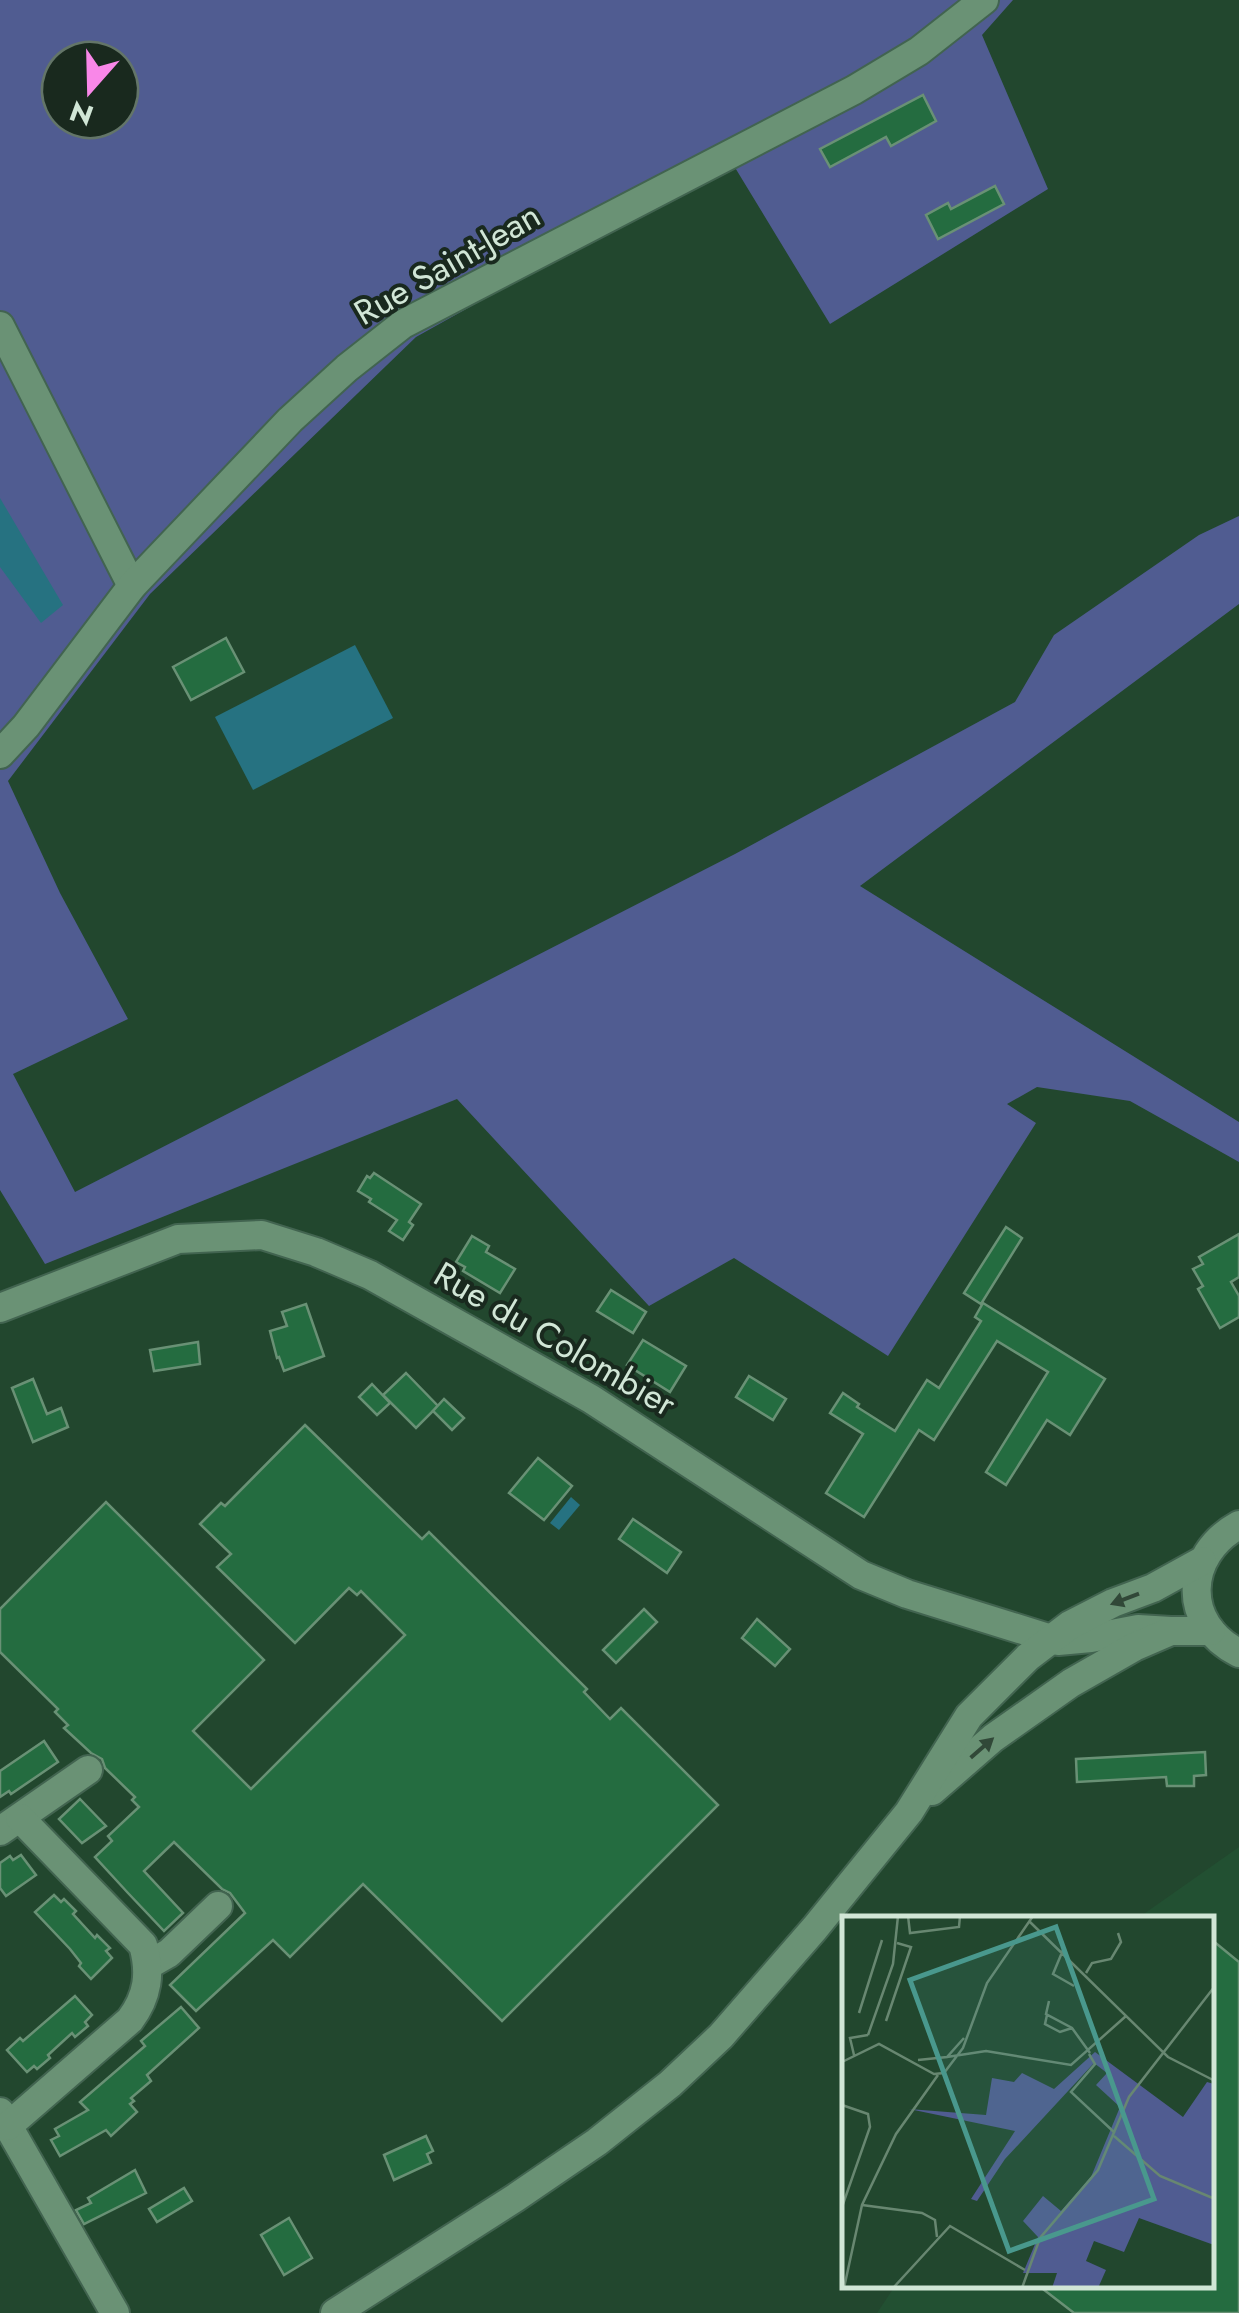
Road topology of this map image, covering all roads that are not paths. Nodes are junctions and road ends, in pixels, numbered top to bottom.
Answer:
1 (984, 0) edge
2 (0, 326) edge
3 (132, 586) junction
4 (0, 754) edge
5 (0, 1308) edge
6 (1239, 1524) edge
7 (1202, 1561) junction
8 (1171, 1631) junction
9 (1211, 1631) junction
10 (1050, 1638) junction
11 (1239, 1652) edge
12 (88, 1770) dead end
13 (909, 1812) junction
14 (10, 1825) edge
15 (218, 1906) dead end
16 (148, 1965) junction
17 (4, 2119) edge
18 (115, 2313) edge
19 (335, 2313) edge

1 - 3 street, Rue Saint-Jean
2 - 3 street
3 - 4 street, Rue Saint-Jean
5 - 10 street, Rue du Colombier
6 - 7 street
7 - 9 street
7 -> 10 street
8 - 9 street, Rue du Colombier
8 - 10 street, Rue du Colombier
13 -> 8 street
9 - 11 street
10 - 13 street
12 - 14 street
13 - 19 street
14 - 16 street
15 - 16 street
16 - 17 street
17 - 18 street

